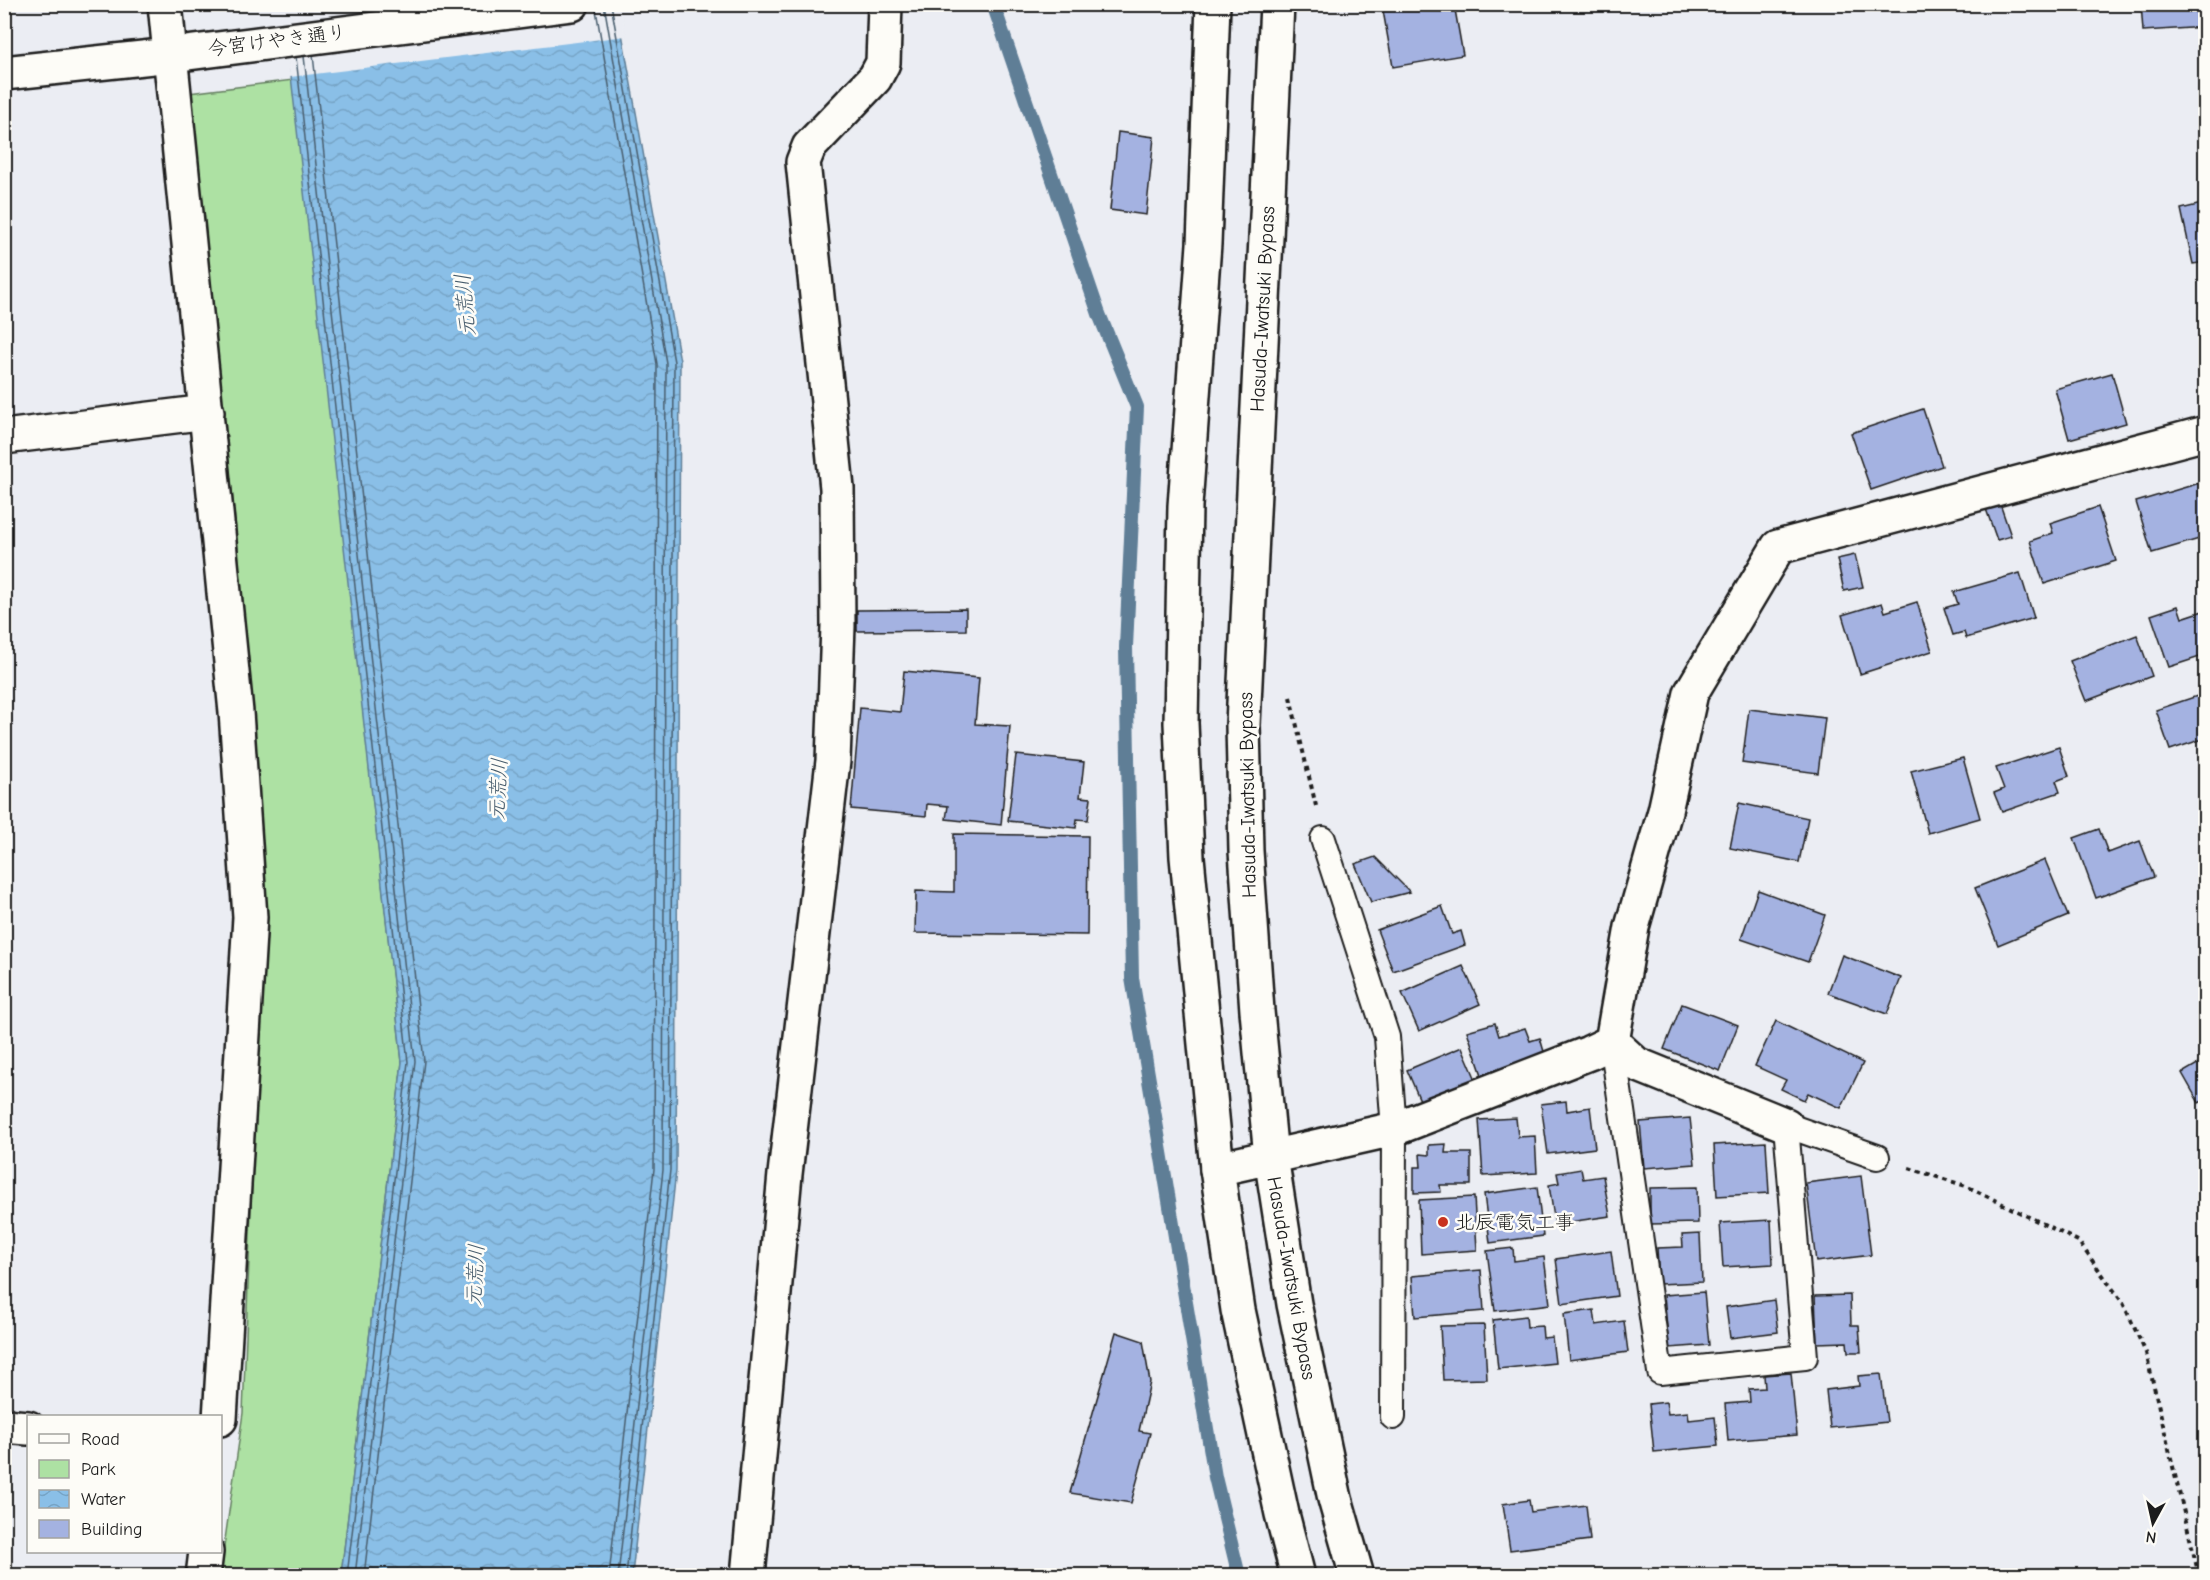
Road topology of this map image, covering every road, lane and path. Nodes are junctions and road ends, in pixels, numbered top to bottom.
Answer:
1 (165, 4) edge
2 (572, 4) edge
3 (885, 4) edge
4 (1213, 4) edge
5 (1277, 4) edge
6 (184, 52) junction
7 (4, 73) edge
8 (207, 412) junction
9 (2205, 433) edge
10 (4, 437) edge
11 (1290, 697) dead end
12 (1323, 839) joint
13 (1612, 1042) junction
14 (1786, 1125) junction
15 (1394, 1129) junction
16 (1271, 1157) junction
17 (1877, 1157) joint
18 (1216, 1169) junction
19 (220, 1415) edge
20 (1393, 1417) dead end
21 (4, 1426) edge
22 (27, 1428) edge
23 (206, 1553) edge
24 (203, 1575) edge
25 (747, 1575) edge
26 (1298, 1575) edge
27 (1357, 1575) edge
28 (2199, 1575) edge

1 - 6 main road
2 - 6 main road, 今宮けやき通り
3 - 25 main road
4 - 18 main road
5 - 16 main road, Hasuda-Iwatsuki Bypass
6 - 7 main road, 今宮けやき通り
6 - 8 main road
8 - 10 main road
8 - 19 main road
9 - 13 main road
11 - 12 path
12 - 15 lane
13 - 14 main road
13 - 14 lane
13 - 15 main road
14 - 17 lane
15 - 16 main road
15 - 20 lane
16 - 18 main road
16 - 27 main road, Hasuda-Iwatsuki Bypass
17 - 28 path
18 - 26 main road
21 - 22 main road
23 - 24 main road

